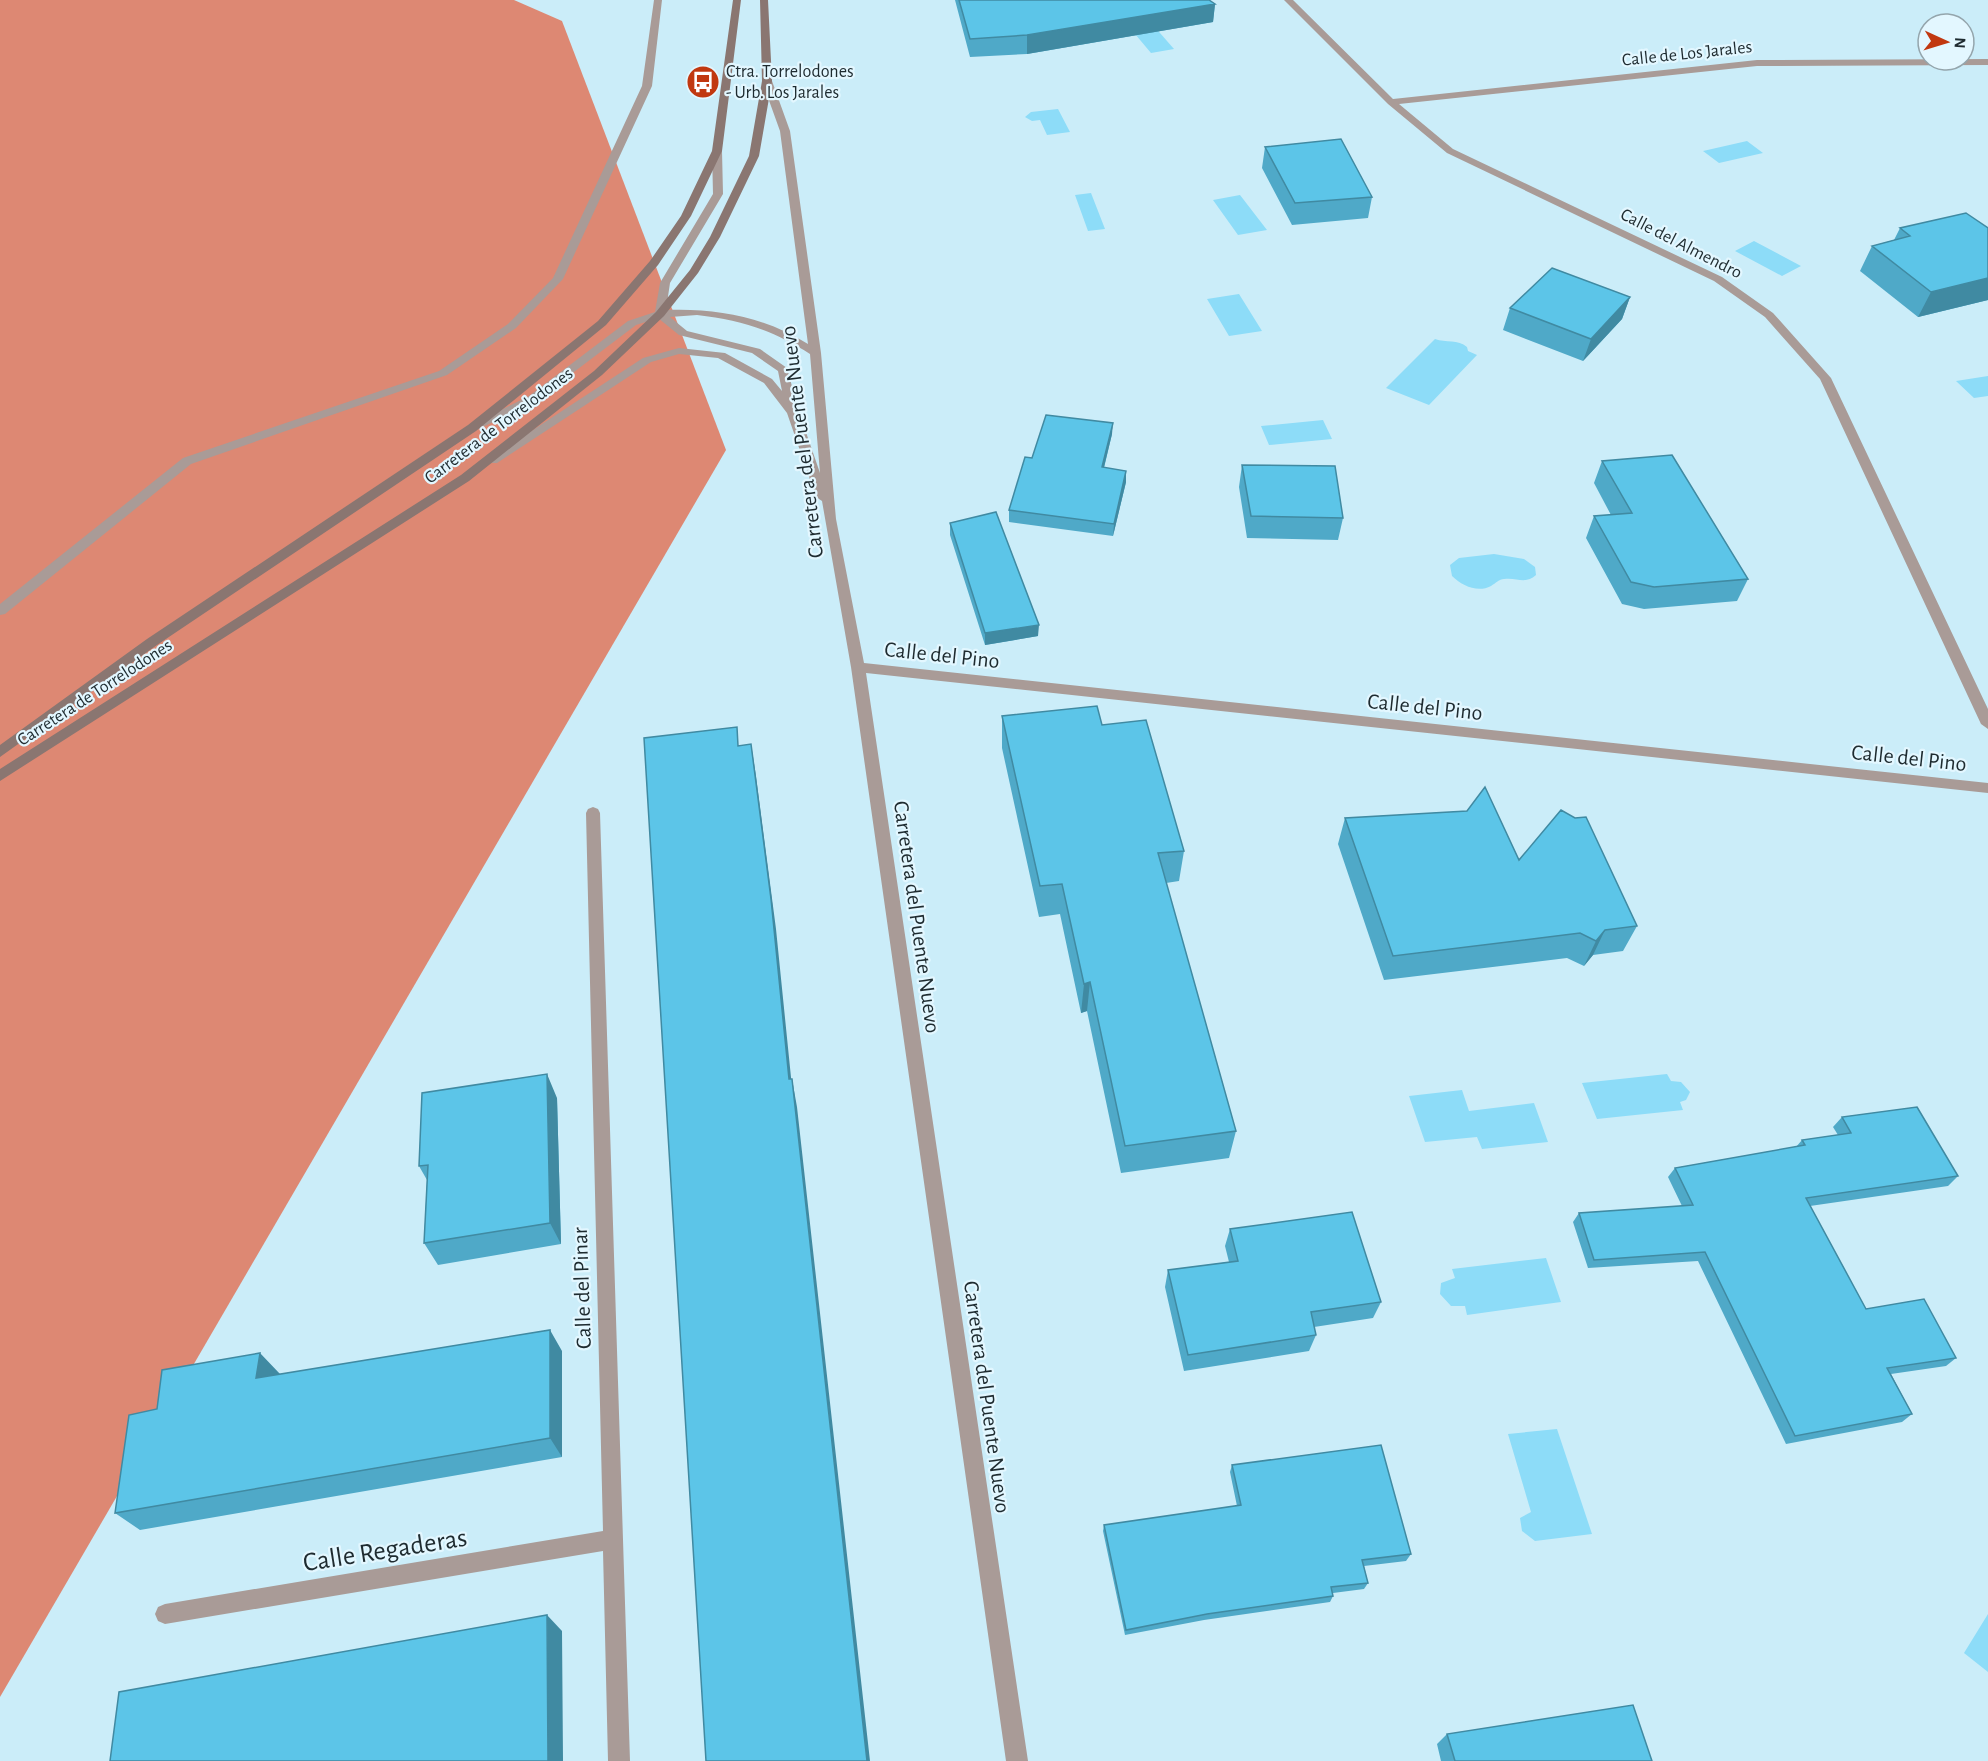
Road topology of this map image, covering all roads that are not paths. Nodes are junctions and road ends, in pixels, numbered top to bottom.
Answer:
1 (658, 0) edge
2 (737, 0) edge
3 (764, 0) edge
4 (1288, 0) edge
5 (1988, 62) edge
6 (767, 81) junction
7 (1391, 102) junction
8 (717, 151) junction
9 (660, 314) junction
10 (815, 352) junction
11 (793, 412) junction
12 (472, 428) junction
13 (465, 478) junction
14 (830, 519) junction
15 (0, 611) edge
16 (858, 667) junction
17 (1988, 724) edge
18 (0, 752) edge
19 (0, 776) edge
20 (1988, 788) edge
21 (593, 813) dead end
22 (613, 1539) junction
23 (165, 1614) dead end
24 (619, 1761) edge
25 (1017, 1761) edge

1 - 15 street
2 - 8 main road, Carretera de Torrelodones
3 - 6 main road, Carretera de Torrelodones
4 - 7 street, Calle del Almendro
5 - 7 street, Calle de Los Jarales
6 - 9 main road, Carretera de Torrelodones
6 - 10 street, Carretera del Puente Nuevo
7 - 17 street, Calle del Almendro
8 - 9 street
8 - 12 main road, Carretera de Torrelodones
9 - 10 street
9 - 11 street
9 - 12 street
9 - 13 main road, Carretera de Torrelodones
10 - 14 street, Carretera del Puente Nuevo
11 - 13 street
11 - 14 street
12 - 18 main road, Carretera de Torrelodones
13 - 19 main road, Carretera de Torrelodones
14 - 16 street, Carretera del Puente Nuevo
16 - 20 street, Calle del Pino
16 - 25 street, Carretera del Puente Nuevo
21 - 22 street, Calle del Pinar
22 - 23 street, Calle Regaderas
22 - 24 street, Calle del Pinar

